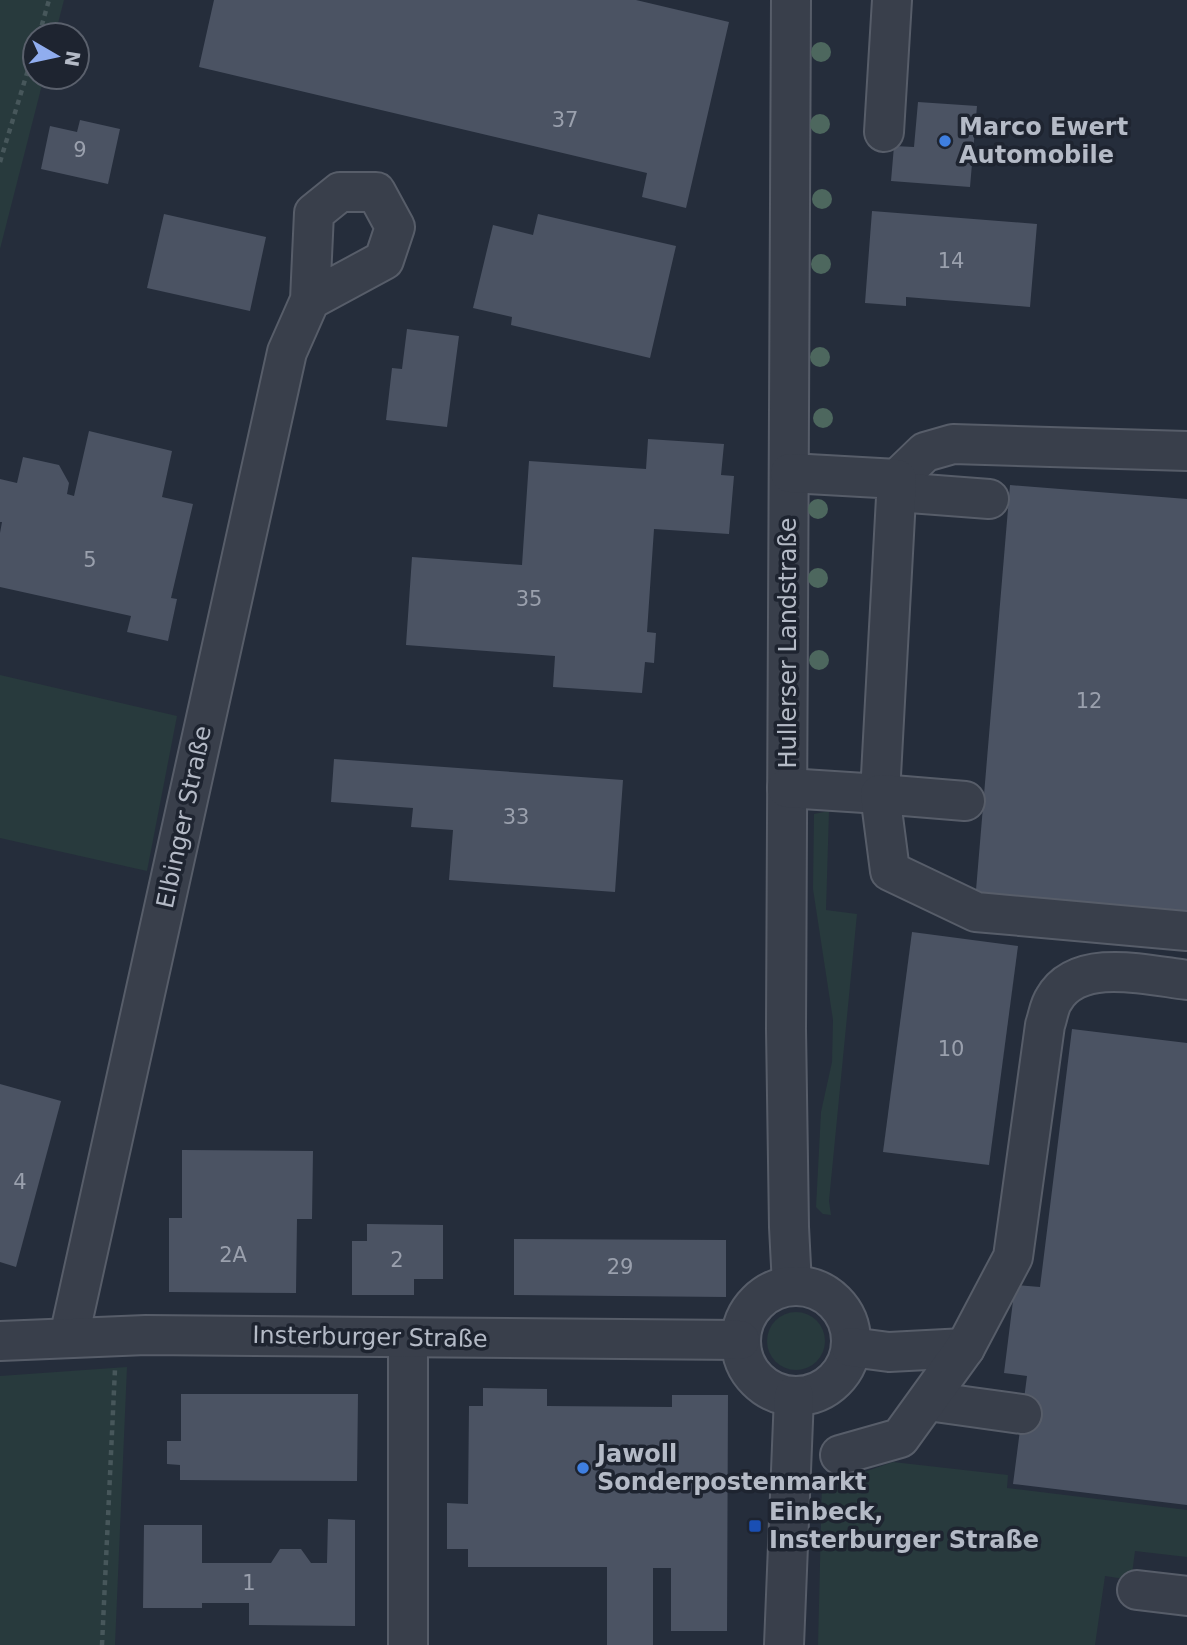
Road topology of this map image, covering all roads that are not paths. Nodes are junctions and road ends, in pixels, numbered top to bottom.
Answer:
1 (791, 0) edge
2 (892, 0) edge
3 (884, 132) dead end
4 (310, 300) dead end
5 (1187, 451) edge
6 (790, 472) junction
7 (897, 485) junction
8 (989, 499) dead end
9 (787, 788) junction
10 (880, 794) junction
11 (965, 801) dead end
12 (1187, 931) edge
13 (1187, 980) edge
14 (792, 1285) junction
15 (984, 1334) junction
16 (69, 1337) junction
17 (408, 1338) junction
18 (740, 1340) junction
19 (0, 1341) edge
20 (851, 1347) junction
21 (794, 1396) junction
22 (928, 1401) junction
23 (1022, 1414) dead end
24 (840, 1455) dead end
25 (1137, 1590) dead end
26 (1187, 1597) edge
27 (408, 1645) edge
28 (784, 1645) edge

1 - 6 street, Hullerser Landstraße
2 - 3 street
4 - 16 street, Elbinger Straße
5 - 7 street
6 - 7 street
6 - 9 street, Hullerser Landstraße
7 - 8 street
7 - 10 street
9 - 10 street
9 - 14 street, Hullerser Landstraße
10 - 11 street
10 - 12 street
13 - 15 street
14 - 18 street
14 - 20 street
15 - 20 street
15 - 22 street
16 - 17 street, Insterburger Straße
16 - 19 street, Insterburger Straße
17 - 18 street, Insterburger Straße
17 - 27 street
18 - 21 street
20 - 21 street
21 - 28 street
22 - 23 street
22 - 24 street
25 - 26 street

